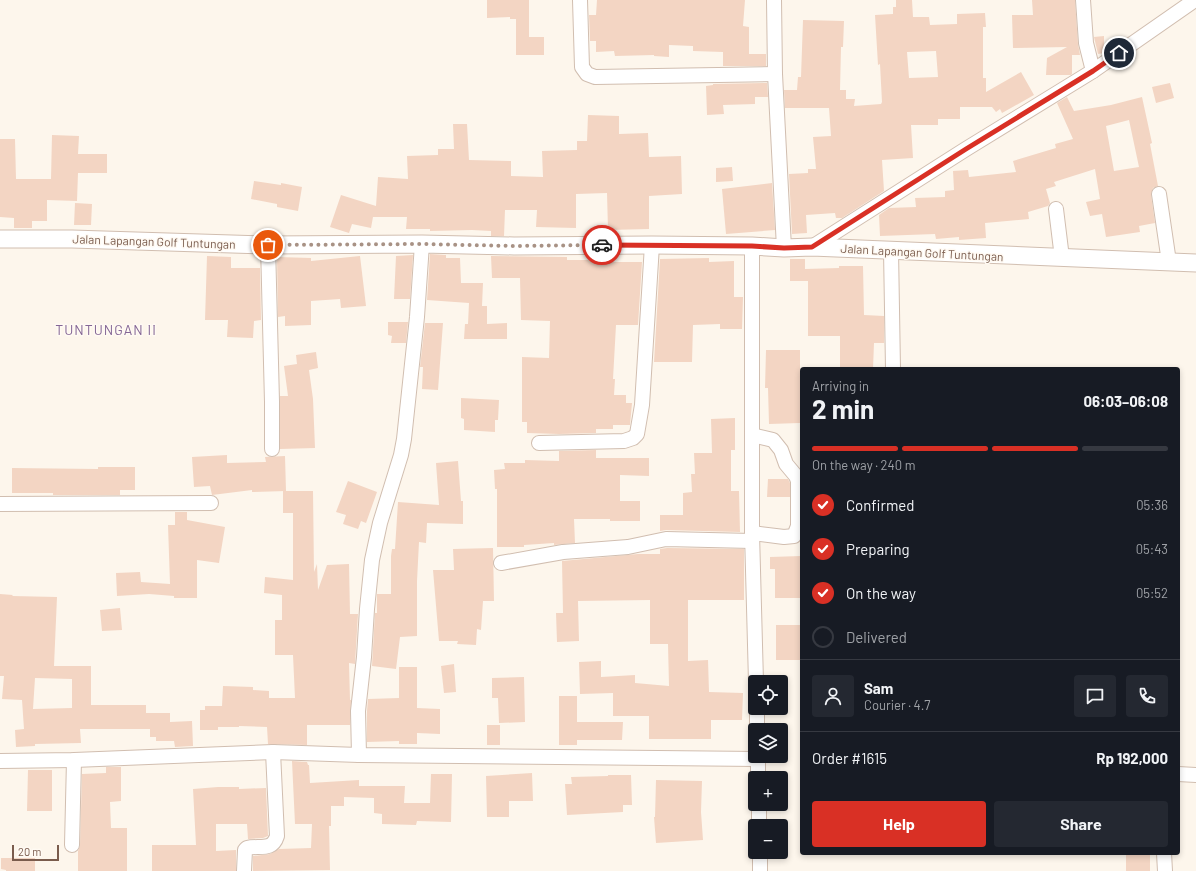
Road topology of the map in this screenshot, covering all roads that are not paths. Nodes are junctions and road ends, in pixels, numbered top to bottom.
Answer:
1 (580, 0) edge
2 (774, 0) edge
3 (1083, 0) edge
4 (1195, 0) edge
5 (1093, 71) junction
6 (775, 74) junction
7 (1159, 194) dead end
8 (1056, 209) dead end
9 (0, 239) edge
10 (422, 244) junction
11 (268, 245) junction
12 (652, 245) junction
13 (752, 246) junction
14 (812, 247) junction
15 (784, 248) junction
16 (891, 250) junction
17 (1062, 258) junction
18 (1169, 262) junction
19 (1196, 263) edge
20 (893, 367) edge
21 (752, 435) junction
22 (539, 442) dead end
23 (272, 450) dead end
24 (211, 503) dead end
25 (0, 504) edge
26 (752, 537) junction
27 (502, 563) dead end
28 (756, 675) edge
29 (273, 752) junction
30 (359, 755) junction
31 (748, 757) edge
32 (74, 760) junction
33 (0, 761) edge
34 (1180, 774) edge
35 (1196, 775) edge
36 (72, 846) dead end
37 (1164, 855) edge
38 (760, 859) edge
39 (244, 871) edge
40 (760, 871) edge
41 (1165, 871) edge

1 - 6 street
2 - 6 street
3 - 5 street
4 - 5 street
5 - 14 street
6 - 15 street
7 - 18 street
8 - 17 street
9 - 11 street, Jalan Lapangan Golf Tuntungan
10 - 11 street, Jalan Lapangan Golf Tuntungan
10 - 12 street, Jalan Lapangan Golf Tuntungan
10 - 30 street
11 - 23 street
12 - 13 street, Jalan Lapangan Golf Tuntungan
12 - 22 street
13 - 15 street, Jalan Lapangan Golf Tuntungan
13 - 21 street
14 - 15 street, Jalan Lapangan Golf Tuntungan
14 - 16 street, Jalan Lapangan Golf Tuntungan
16 - 17 street, Jalan Lapangan Golf Tuntungan
16 - 20 street
17 - 18 street, Jalan Lapangan Golf Tuntungan
18 - 19 street, Jalan Lapangan Golf Tuntungan
21 - 26 street
21 - 26 street
24 - 25 street
26 - 27 street
26 - 28 street
29 - 30 street
29 - 32 street
29 - 39 street
30 - 31 street
32 - 33 street
32 - 36 street
34 - 35 street
37 - 41 street
38 - 40 street

